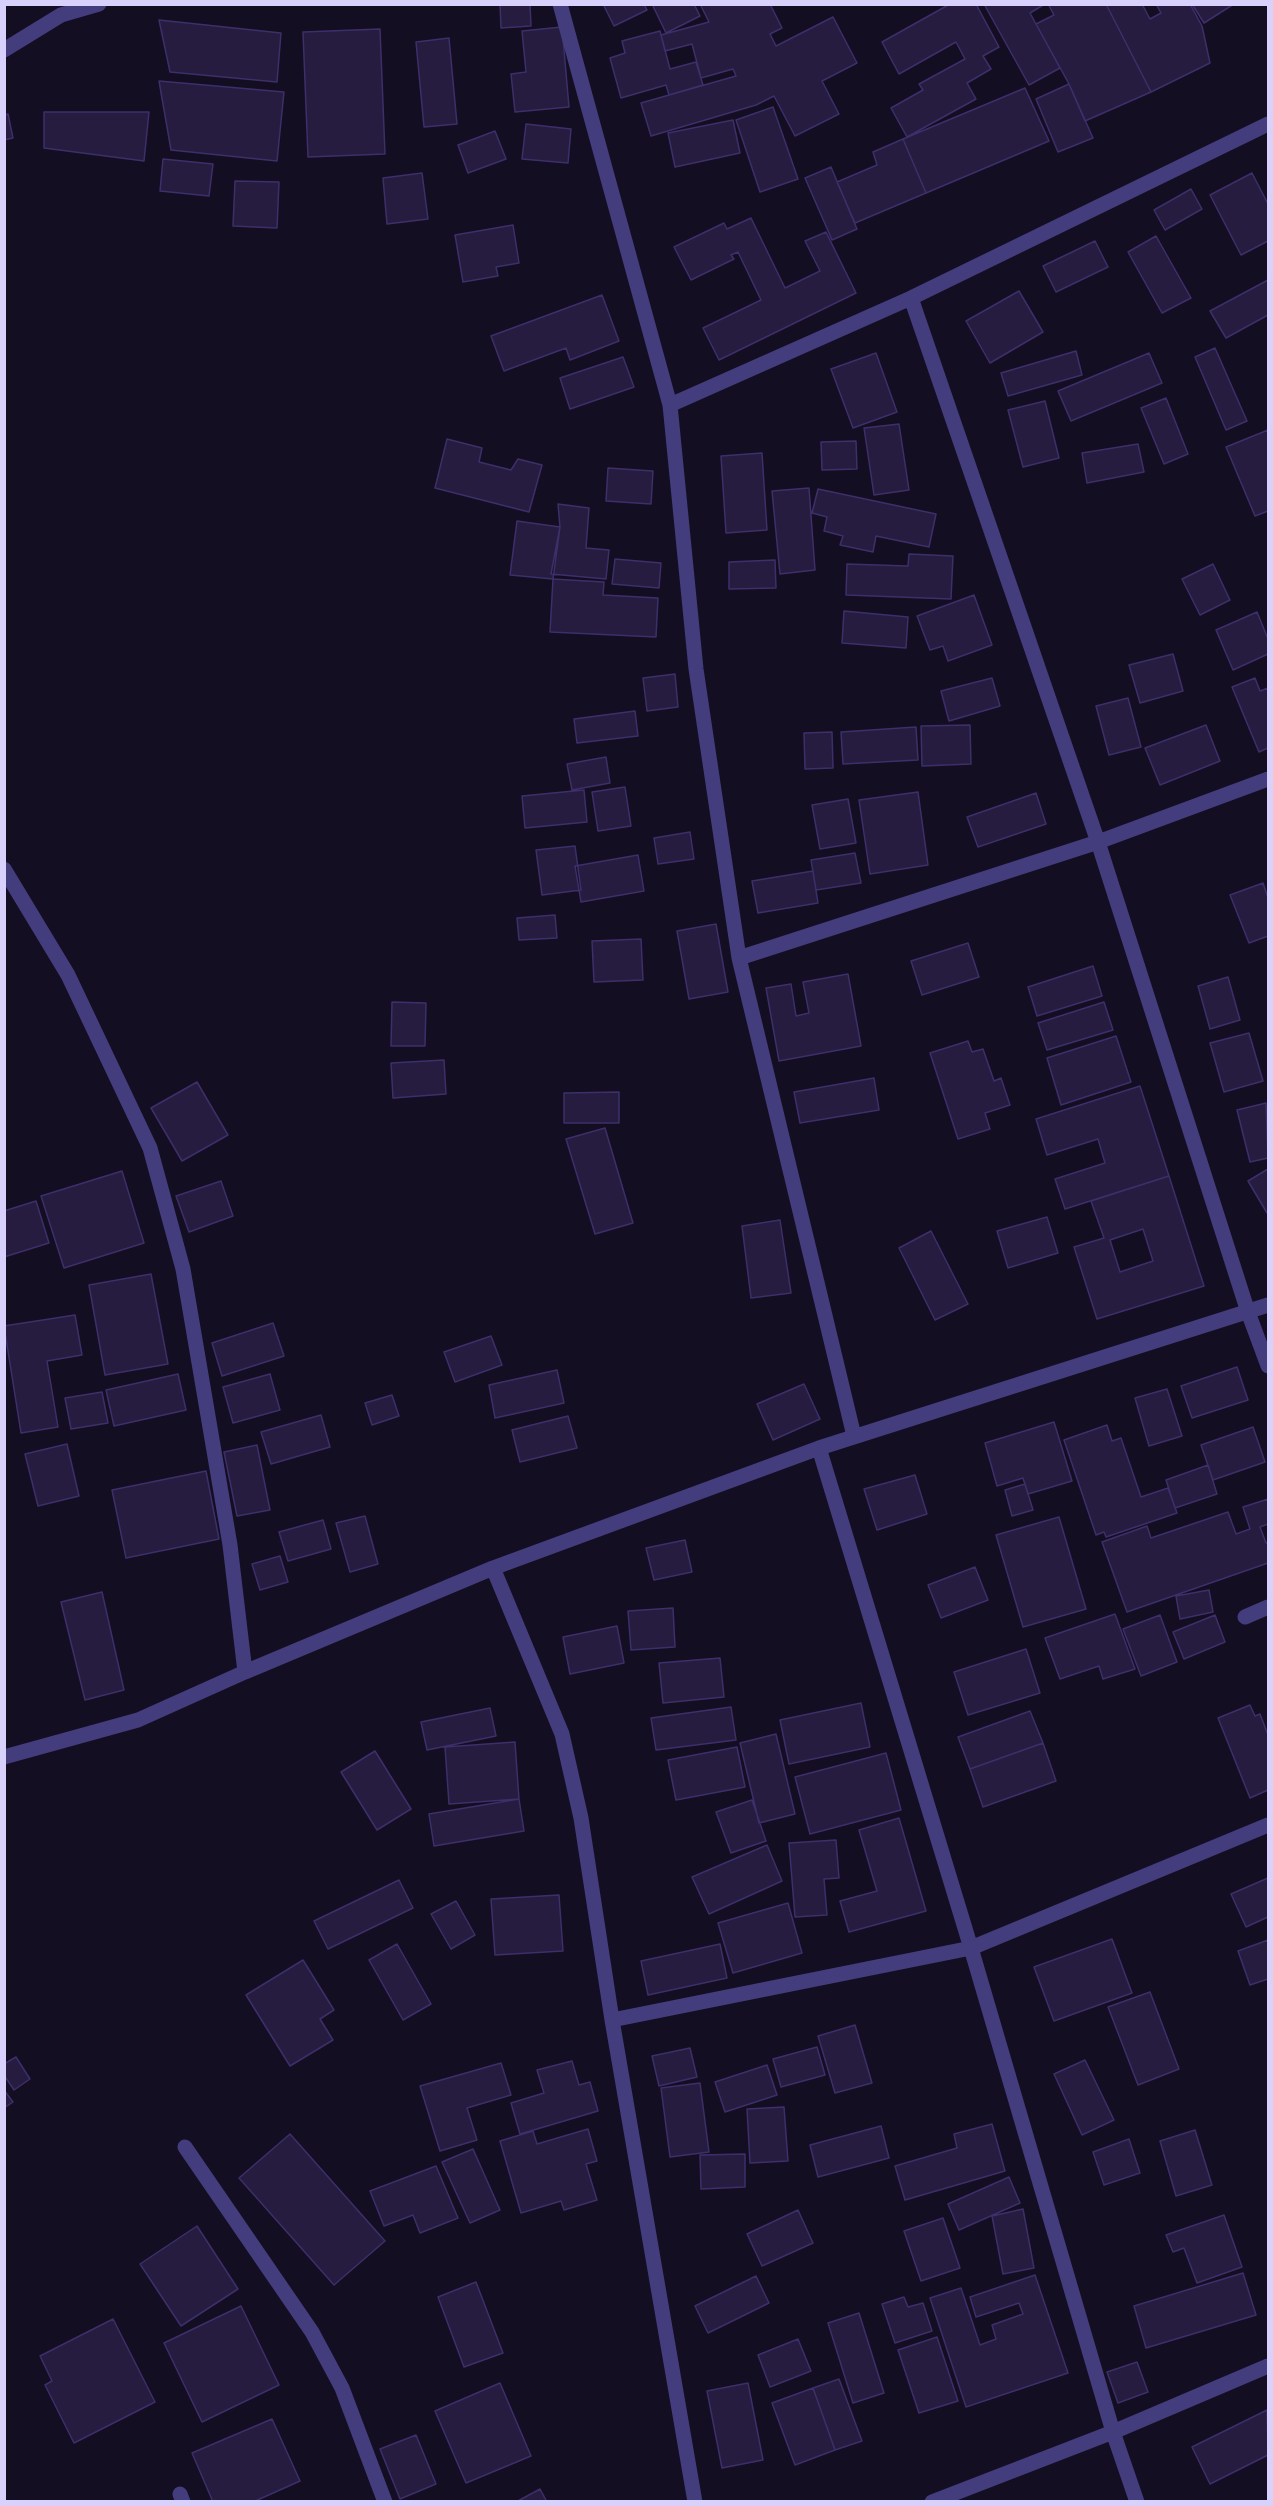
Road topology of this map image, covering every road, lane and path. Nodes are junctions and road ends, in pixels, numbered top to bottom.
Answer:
1 (99, 4) edge
2 (560, 4) edge
3 (4, 50) edge
4 (1269, 124) edge
5 (911, 298) junction
6 (670, 405) junction
7 (1269, 779) edge
8 (1098, 842) junction
9 (4, 869) edge
10 (739, 958) junction
11 (1269, 1305) edge
12 (1248, 1312) junction
13 (1269, 1366) edge
14 (854, 1436) junction
15 (819, 1448) junction
16 (493, 1568) junction
17 (1269, 1607) edge
18 (1245, 1617) dead end
19 (245, 1672) junction
20 (4, 1757) edge
21 (1269, 1825) edge
22 (971, 1948) junction
23 (612, 2020) junction
24 (185, 2147) dead end
25 (1269, 2366) edge
26 (1113, 2432) junction
27 (385, 2502) edge
28 (695, 2502) edge
29 (932, 2502) edge
30 (1137, 2502) edge

1 - 3 street
2 - 6 street
4 - 5 street
5 - 6 street
5 - 8 street
6 - 10 street
7 - 8 street
8 - 10 street
8 - 12 street
9 - 19 street
10 - 14 street
11 - 12 street
12 - 13 street
12 - 14 street
14 - 15 street
15 - 16 street
15 - 22 street
16 - 19 street
16 - 23 street
17 - 18 street
19 - 20 street
21 - 22 street
22 - 23 street
22 - 26 street
23 - 28 street
24 - 27 street
25 - 26 street
26 - 29 street
26 - 30 street

